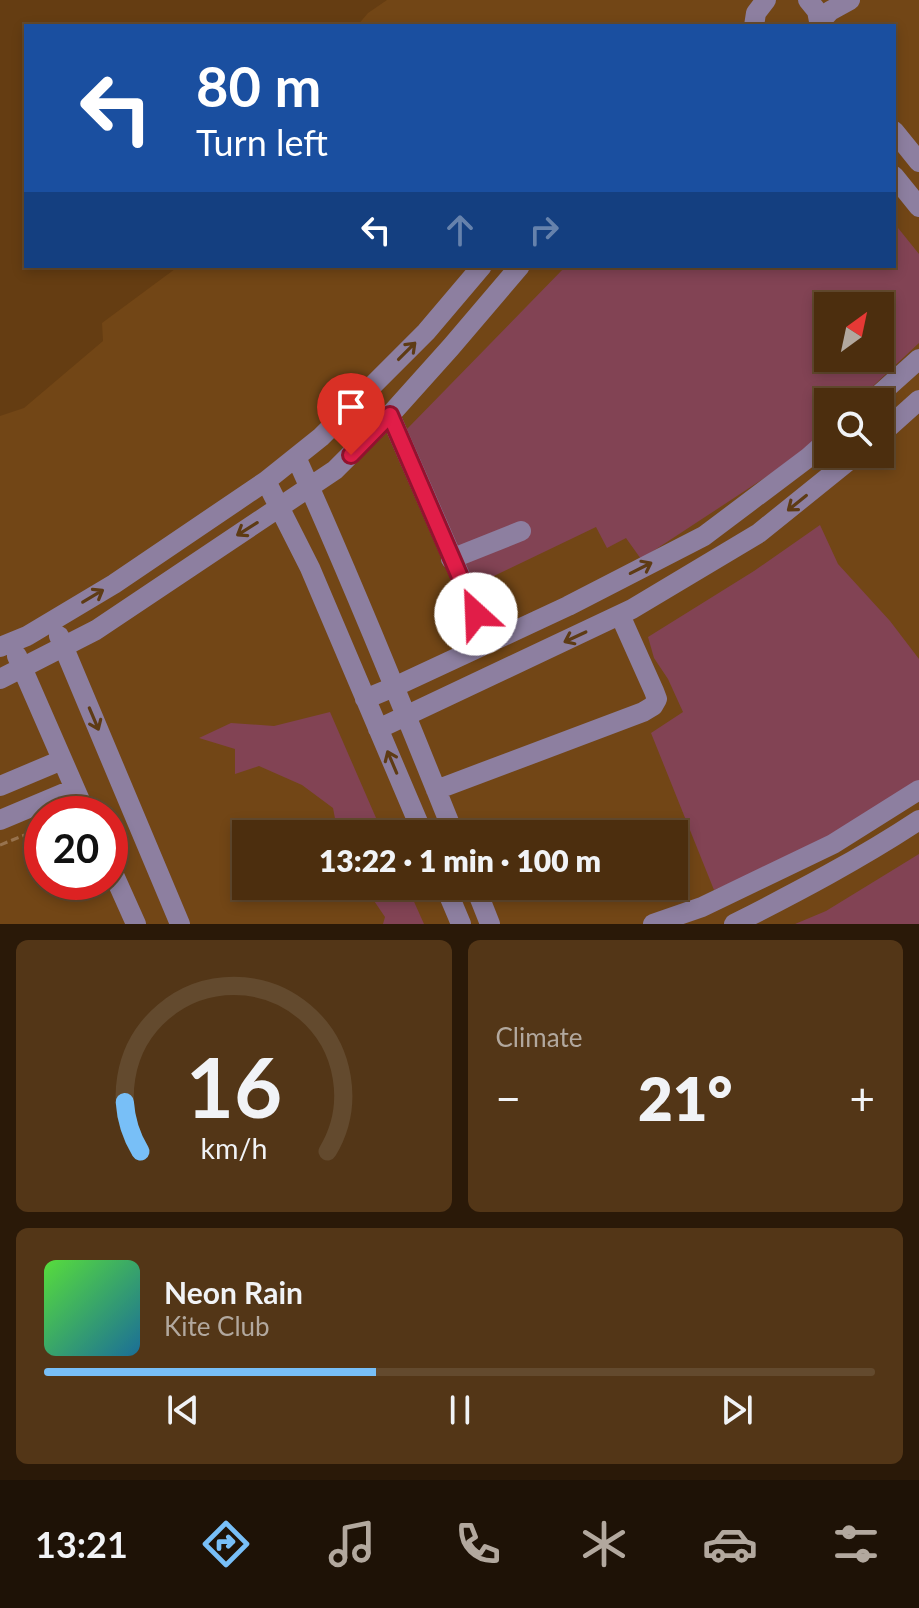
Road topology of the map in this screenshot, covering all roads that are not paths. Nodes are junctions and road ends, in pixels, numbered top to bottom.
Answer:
1 (765, 0) edge
2 (808, 0) edge
3 (850, 0) edge
4 (752, 24) edge
5 (820, 24) edge
6 (821, 24) edge
7 (896, 133) edge
8 (919, 162) edge
9 (896, 178) edge
10 (919, 207) edge
11 (480, 268) edge
12 (518, 268) edge
13 (919, 359) edge
14 (887, 388) edge
15 (919, 400) edge
16 (390, 415) junction
17 (894, 422) edge
18 (814, 453) edge
19 (296, 457) junction
20 (840, 468) edge
21 (266, 481) junction
22 (310, 488) junction
23 (280, 508) junction
24 (521, 531) dead end
25 (451, 559) junction
26 (620, 615) junction
27 (52, 621) junction
28 (489, 642) junction
29 (5, 645) edge
30 (64, 647) junction
31 (23, 668) junction
32 (0, 679) edge
33 (394, 687) junction
34 (365, 699) junction
35 (407, 716) junction
36 (378, 729) junction
37 (62, 760) junction
38 (0, 786) edge
39 (74, 789) junction
40 (436, 790) junction
41 (919, 790) edge
42 (77, 796) edge
43 (0, 820) edge
44 (417, 820) edge
45 (448, 820) edge
46 (919, 820) edge
47 (125, 900) edge
48 (451, 900) edge
49 (481, 900) edge
50 (136, 924) edge
51 (180, 924) edge
52 (461, 924) edge
53 (490, 924) edge
54 (653, 924) edge
55 (734, 924) edge

1 - 4 lane
2 - 5 lane
3 - 6 lane
7 - 8 lane
9 - 10 lane
19 -> 11 lane
12 - 16 lane
13 - 14 lane
15 - 17 lane
16 - 22 lane
16 - 25 lane
28 -> 18 lane
19 - 21 lane
19 - 22 lane
20 -> 26 lane
21 - 23 lane
27 -> 21 lane
22 - 23 lane
22 - 33 lane
23 -> 30 lane
23 - 34 lane
24 - 25 lane
25 - 28 lane
26 -> 35 lane
26 - 40 lane
27 - 29 lane
27 - 30 lane
28 - 33 lane
29 - 31 lane
30 - 31 lane
30 -> 51 lane
31 - 32 lane
31 - 37 lane
33 - 34 lane
33 - 35 lane
34 - 36 lane
35 - 36 lane
35 - 40 lane
44 -> 36 lane
37 - 38 lane
37 - 39 lane
39 - 42 lane
39 - 43 lane
40 - 45 lane
41 - 54 lane
46 - 55 lane
47 - 50 lane
48 - 52 lane
49 - 53 lane

